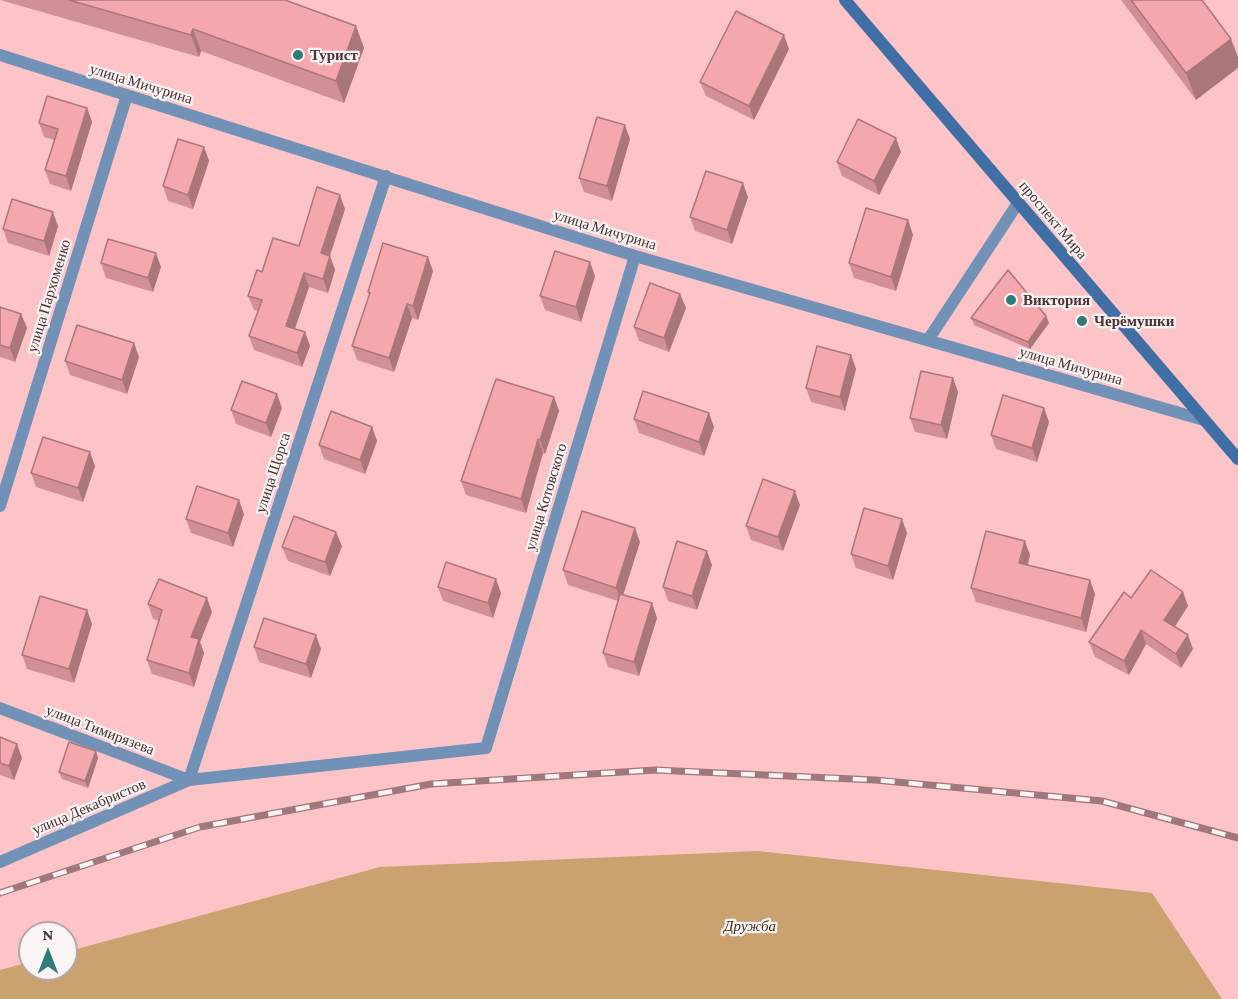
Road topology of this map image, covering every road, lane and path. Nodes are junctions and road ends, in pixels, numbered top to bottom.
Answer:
1 (846, 0) edge
2 (0, 55) edge
3 (127, 95) junction
4 (386, 176) junction
5 (1018, 203) junction
6 (634, 256) junction
7 (928, 340) junction
8 (1204, 420) junction
9 (1238, 459) edge
10 (0, 506) edge
11 (0, 708) edge
12 (189, 780) junction
13 (0, 862) edge

1 - 5 main road, проспект Мира
2 - 3 street, улица Мичурина
3 - 4 street, улица Мичурина
3 - 10 street, улица Пархоменко
4 - 6 street, улица Мичурина
4 - 12 street, улица Щорса
5 - 7 street
5 - 8 main road, проспект Мира
6 - 7 street, улица Мичурина
6 - 12 street, улица Котовского
7 - 8 street, улица Мичурина
8 - 9 main road, проспект Мира
11 - 12 street, улица Тимирязева
12 - 13 street, улица Декабристов

